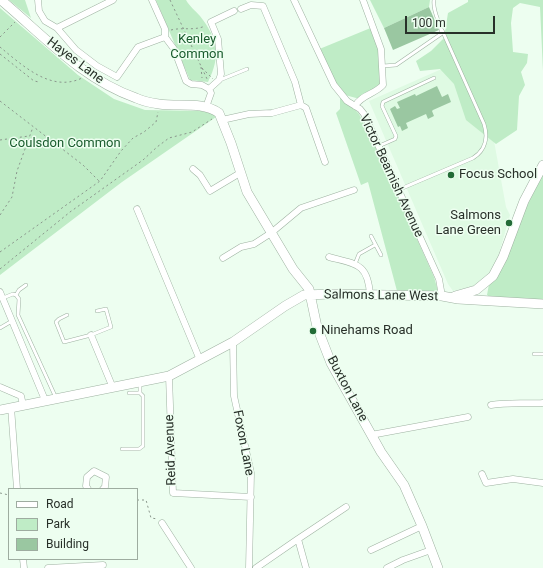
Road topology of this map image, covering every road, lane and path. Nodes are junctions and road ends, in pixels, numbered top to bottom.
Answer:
1 (1, 0) edge
2 (38, 0) edge
3 (113, 0) edge
4 (152, 0) edge
5 (170, 0) edge
6 (294, 0) edge
7 (363, 0) edge
8 (434, 0) edge
9 (260, 3) edge
10 (241, 9) dead end
11 (234, 11) dead end
12 (15, 21) dead end
13 (212, 24) junction
14 (57, 28) junction
15 (185, 30) junction
16 (442, 30) junction
17 (0, 37) edge
18 (165, 37) junction
19 (0, 47) edge
20 (0, 54) edge
21 (201, 66) junction
22 (383, 66) junction
23 (247, 69) dead end
24 (86, 72) junction
25 (434, 78) dead end
26 (39, 82) dead end
27 (217, 82) junction
28 (202, 85) junction
29 (209, 89) junction
30 (0, 101) edge
31 (159, 104) junction
32 (301, 106) junction
33 (355, 106) junction
34 (206, 107) junction
35 (216, 111) junction
36 (222, 120) junction
37 (33, 127) junction
38 (30, 136) junction
39 (0, 140) edge
40 (378, 146) junction
41 (325, 162) dead end
42 (543, 165) edge
43 (193, 168) dead end
44 (240, 173) junction
45 (100, 181) junction
46 (354, 190) dead end
47 (398, 190) junction
48 (137, 209) dead end
49 (0, 215) edge
50 (272, 233) junction
51 (371, 236) dead end
52 (375, 246) junction
53 (0, 252) edge
54 (381, 255) dead end
55 (329, 257) dead end
56 (223, 258) dead end
57 (355, 264) junction
58 (0, 269) edge
59 (26, 285) dead end
60 (483, 286) junction
61 (2, 295) edge
62 (16, 295) junction
63 (370, 295) junction
64 (311, 296) junction
65 (442, 296) junction
66 (452, 297) junction
67 (487, 300) junction
68 (543, 304) edge
69 (97, 311) dead end
70 (67, 315) dead end
71 (13, 321) junction
72 (0, 328) edge
73 (91, 335) junction
74 (233, 342) junction
75 (534, 354) dead end
76 (543, 354) edge
77 (200, 360) junction
78 (169, 376) junction
79 (139, 382) junction
80 (0, 386) edge
81 (113, 388) junction
82 (129, 393) dead end
83 (140, 393) junction
84 (56, 398) junction
85 (45, 400) junction
86 (543, 403) edge
87 (491, 404) dead end
88 (23, 405) junction
89 (11, 407) junction
90 (0, 410) edge
91 (468, 417) dead end
92 (371, 435) junction
93 (122, 449) dead end
94 (482, 474) dead end
95 (543, 483) edge
96 (17, 488) edge
97 (87, 488) edge
98 (104, 488) edge
99 (250, 497) junction
100 (138, 500) edge
101 (346, 507) dead end
102 (162, 523) joint
103 (422, 526) junction
104 (298, 539) junction
105 (371, 550) dead end
106 (431, 550) junction
107 (103, 564) edge
108 (48, 568) edge
109 (191, 568) edge
110 (250, 568) edge
111 (256, 568) edge
112 (306, 568) edge
113 (386, 568) edge
114 (438, 568) edge

1 - 24 street, Hayes Lane
2 - 14 street
3 - 14 street
4 - 18 street
5 - 15 path
6 - 33 street, Victor Beamish Avenue
7 - 22 street
8 - 16 lane
9 - 10 street
9 - 32 street
11 - 13 street
12 - 17 path
13 - 15 path
13 - 27 street
14 - 18 street
15 - 18 path
15 - 21 path
16 - 22 lane
16 - 47 lane
18 - 28 street
19 - 24 path
20 - 26 path
21 - 27 path
21 - 28 path
21 - 29 path
22 - 33 street
23 - 27 lane
24 - 31 street, Hayes Lane
25 - 40 lane
27 - 29 street
28 - 29 street
29 - 34 street
30 - 37 path
31 - 34 street, Hayes Lane
31 - 45 path
32 - 36 street
32 - 41 street
33 - 40 street, Victor Beamish Avenue
34 - 35 street
35 - 36 street, Buxton Lane
35 - 58 path
36 - 44 street, Buxton Lane
37 - 38 path
37 - 45 path
38 - 39 path
38 - 49 path
40 - 47 street, Victor Beamish Avenue
42 - 60 street
43 - 44 street
44 - 50 street, Buxton Lane
45 - 53 path
46 - 50 street
47 - 65 street, Victor Beamish Avenue
48 - 77 street
50 - 56 street
50 - 64 street, Buxton Lane
51 - 52 lane
52 - 54 lane
52 - 57 lane
55 - 57 street
57 - 63 street
59 - 62 lane
60 - 66 street, Salmons Lane West
60 - 67 street
61 - 62 lane
61 - 71 street
62 - 84 lane
63 - 64 street, Salmons Lane West
63 - 65 street, Salmons Lane West
64 - 74 street
64 - 92 street, Buxton Lane
65 - 66 street, Salmons Lane West
66 - 67 street, Salmons Lane West
67 - 68 street, Salmons Lane West
69 - 73 lane
70 - 73 lane
71 - 72 lane
71 - 85 street
73 - 81 street
74 - 77 street
74 - 99 street, Foxon Lane
75 - 76 lane
77 - 78 street
78 - 79 street
78 - 99 street, Reid Avenue
79 - 81 street
79 - 83 lane
80 - 88 street
81 - 84 street
82 - 83 lane
83 - 93 lane
84 - 85 street
85 - 88 street
86 - 87 street
88 - 89 street
89 - 90 street
89 - 96 street
91 - 92 street
92 - 103 street, Buxton Lane
94 - 95 street
97 - 98 street
99 - 110 street, Foxon Lane
100 - 102 path
101 - 104 street
102 - 109 street
103 - 105 street
103 - 106 street, Buxton Lane
104 - 111 street
104 - 112 street
106 - 113 street
106 - 114 street, Buxton Lane
107 - 108 street

